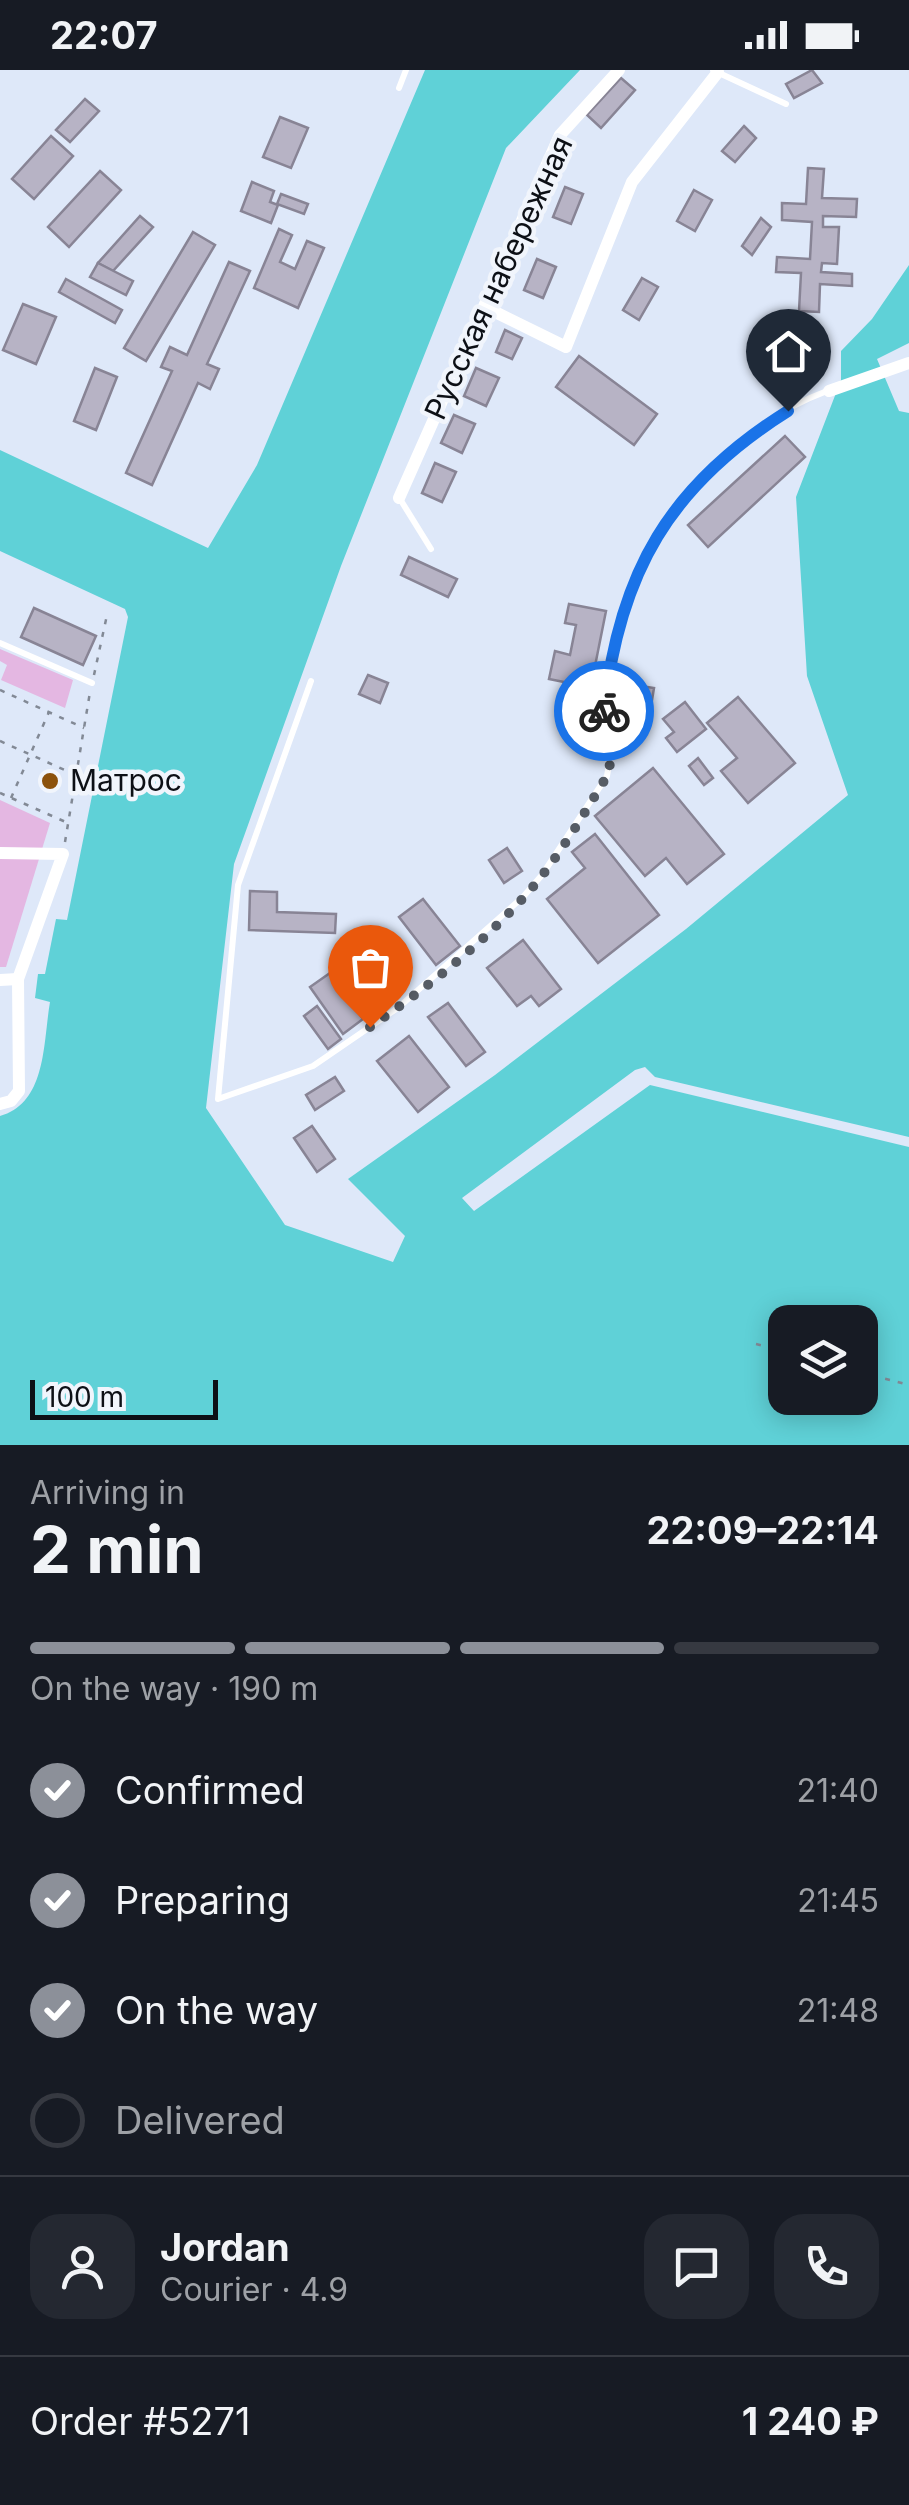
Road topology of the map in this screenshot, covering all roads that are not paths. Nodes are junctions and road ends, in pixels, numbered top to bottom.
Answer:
1 (406, 70) edge
2 (619, 70) edge
3 (717, 71) edge
4 (399, 88) dead end
5 (786, 104) dead end
6 (484, 307) junction
7 (909, 364) edge
8 (828, 391) joint
9 (399, 498) joint
10 (431, 548) dead end
11 (0, 644) edge
12 (310, 681) dead end
13 (92, 683) road end
14 (0, 854) edge
15 (346, 940) dead end
16 (18, 979) junction
17 (0, 980) edge
18 (399, 1008) junction
19 (0, 1104) edge

1 - 4 lane
2 - 6 street, Русская набережная
3 - 5 lane
3 - 6 street
6 - 9 street, Русская набережная
7 - 8 street
8 - 18 lane
9 - 10 lane
11 - 13 lane
12 - 18 lane
14 - 16 street
15 - 18 lane
16 - 17 street
16 - 19 street

